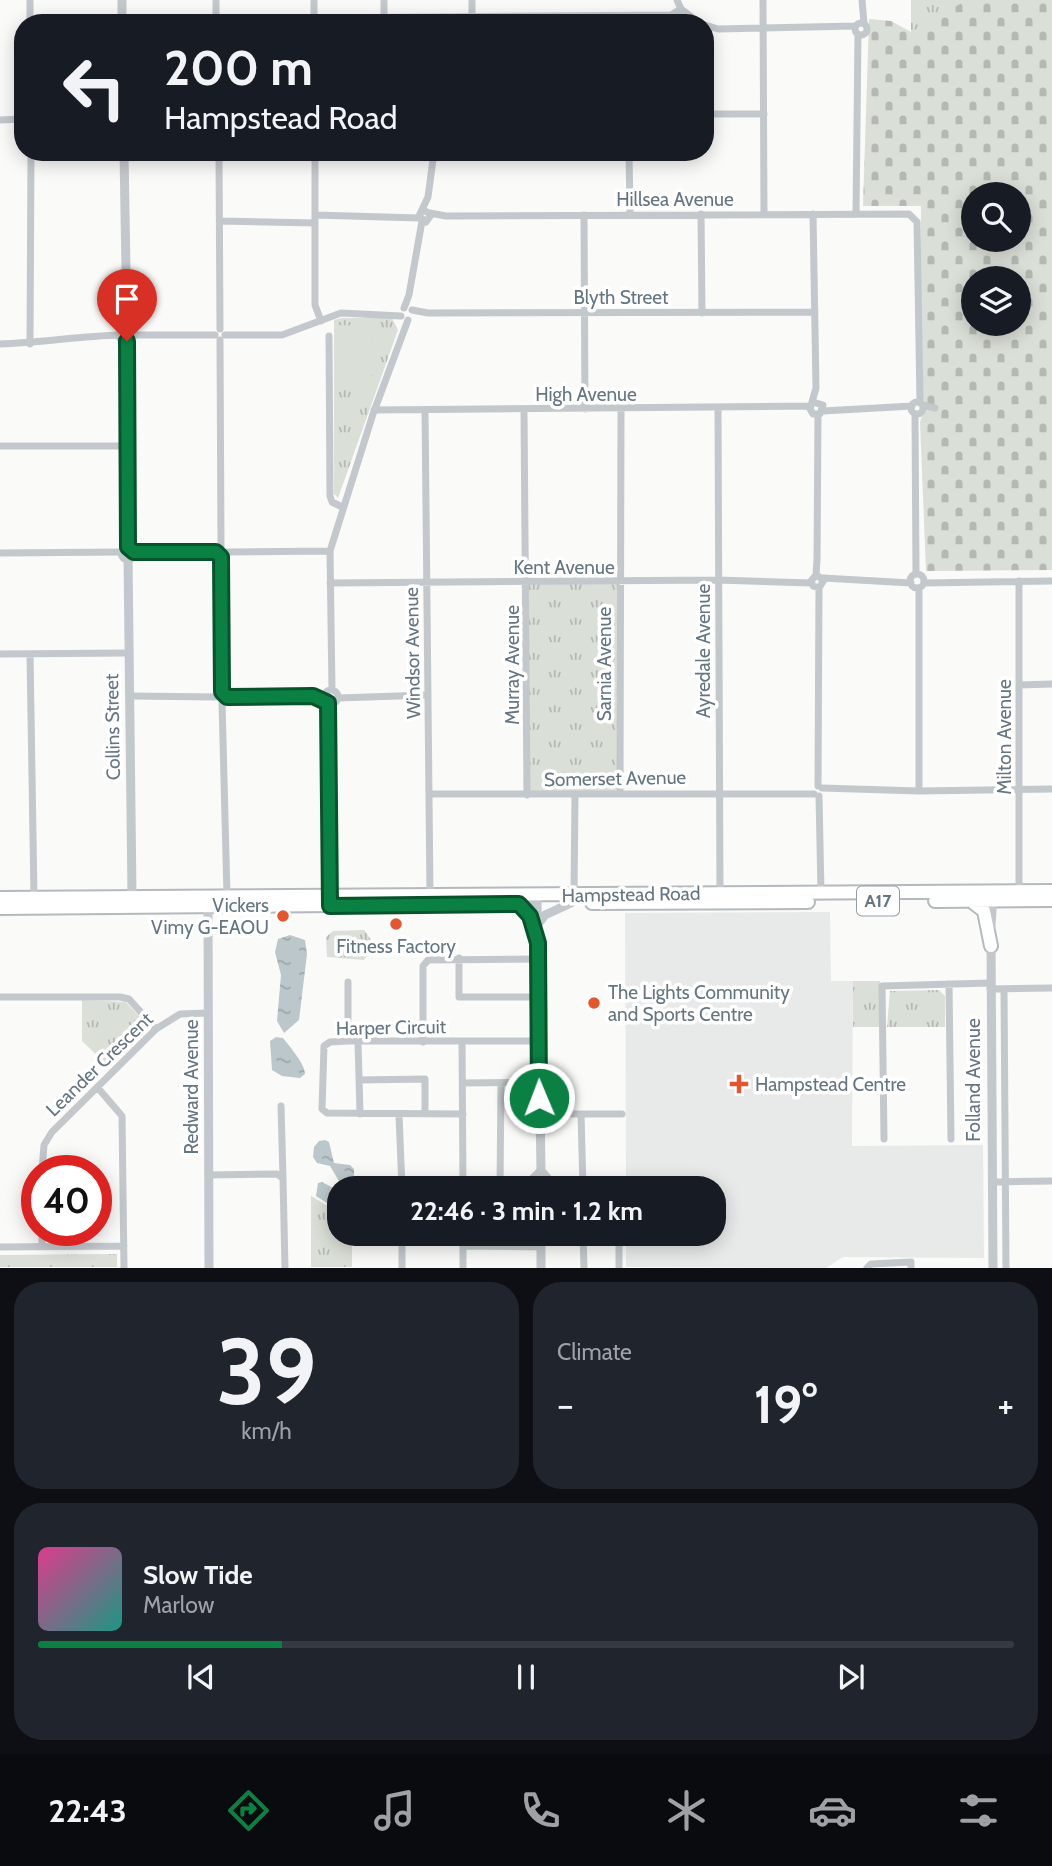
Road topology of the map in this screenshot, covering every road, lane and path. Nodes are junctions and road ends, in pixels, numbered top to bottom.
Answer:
1 (677, 0) edge
2 (763, 0) edge
3 (681, 9) junction
4 (673, 14) edge
5 (688, 14) edge
6 (714, 28) edge
7 (763, 29) junction
8 (714, 114) edge
9 (764, 114) junction
10 (32, 161) edge
11 (124, 161) edge
12 (219, 161) edge
13 (315, 161) edge
14 (434, 161) edge
15 (629, 161) edge
16 (630, 214) junction
17 (701, 214) junction
18 (764, 214) junction
19 (813, 214) junction
20 (856, 214) junction
21 (584, 215) junction
22 (425, 216) junction
23 (315, 219) junction
24 (220, 221) junction
25 (814, 312) junction
26 (407, 313) junction
27 (702, 313) junction
28 (585, 314) junction
29 (321, 321) junction
30 (126, 335) junction
31 (220, 335) junction
32 (329, 336) dead end
33 (0, 344) edge
34 (30, 344) junction
35 (816, 408) junction
36 (621, 409) junction
37 (718, 409) junction
38 (917, 409) junction
39 (374, 410) junction
40 (425, 410) junction
41 (524, 410) junction
42 (585, 410) junction
43 (0, 446) edge
44 (127, 446) junction
45 (342, 507) junction
46 (330, 551) junction
47 (221, 552) junction
48 (0, 553) edge
49 (128, 553) junction
50 (718, 580) junction
51 (817, 581) junction
52 (917, 581) junction
53 (1052, 581) edge
54 (1019, 582) junction
55 (330, 583) junction
56 (428, 583) junction
57 (528, 583) junction
58 (620, 583) junction
59 (129, 653) junction
60 (0, 654) edge
61 (30, 654) junction
62 (1052, 684) edge
63 (1019, 685) junction
64 (428, 695) junction
65 (130, 696) junction
66 (331, 696) junction
67 (222, 697) junction
68 (1020, 789) junction
69 (1052, 789) edge
70 (818, 791) junction
71 (919, 791) junction
72 (620, 792) junction
73 (430, 794) junction
74 (719, 794) junction
75 (527, 795) junction
76 (575, 795) junction
77 (1052, 891) edge
78 (1019, 892) junction
79 (430, 896) junction
80 (992, 896) junction
81 (720, 897) junction
82 (822, 897) junction
83 (0, 898) edge
84 (330, 900) junction
85 (518, 900) junction
86 (1052, 900) edge
87 (132, 901) junction
88 (208, 901) junction
89 (227, 901) junction
90 (573, 901) junction
91 (971, 901) junction
92 (34, 903) junction
93 (537, 904) junction
94 (0, 908) edge
95 (538, 923) junction
96 (538, 943) junction
97 (991, 946) junction
98 (460, 958) junction
99 (538, 959) junction
100 (348, 982) dead end
101 (949, 985) junction
102 (990, 986) junction
103 (1052, 988) edge
104 (1004, 989) junction
105 (0, 997) edge
106 (538, 997) junction
107 (208, 1013) junction
108 (156, 1029) junction
109 (348, 1041) junction
110 (462, 1041) junction
111 (538, 1041) junction
112 (359, 1042) junction
113 (423, 1042) junction
114 (359, 1080) junction
115 (538, 1082) junction
116 (463, 1083) junction
117 (500, 1083) junction
118 (98, 1088) junction
119 (281, 1106) dead end
120 (360, 1114) junction
121 (425, 1114) junction
122 (463, 1114) junction
123 (539, 1114) junction
124 (581, 1114) junction
125 (622, 1114) dead end
126 (399, 1115) junction
127 (884, 1139) dead end
128 (951, 1139) dead end
129 (43, 1155) edge
130 (541, 1171) junction
131 (208, 1175) junction
132 (401, 1176) edge
133 (463, 1176) edge
134 (500, 1176) edge
135 (536, 1176) edge
136 (547, 1176) edge
137 (583, 1176) edge
138 (283, 1178) junction
139 (1052, 1181) edge
140 (992, 1182) junction
141 (1006, 1182) junction
142 (42, 1246) edge
143 (112, 1246) edge
144 (124, 1246) junction
145 (402, 1246) edge
146 (463, 1246) edge
147 (501, 1246) edge
148 (583, 1246) edge
149 (619, 1246) edge
150 (0, 1247) edge
151 (541, 1247) joint
152 (124, 1268) edge
153 (209, 1268) edge
154 (285, 1268) edge
155 (402, 1268) edge
156 (463, 1268) edge
157 (541, 1268) edge
158 (584, 1268) edge
159 (619, 1268) edge
160 (867, 1268) edge
161 (911, 1268) edge
162 (993, 1268) edge
163 (1006, 1268) edge

1 - 3 street
2 - 7 street
3 - 4 street
3 - 5 street
6 - 7 street
7 - 9 street
7 - 20 street
8 - 9 street
9 - 18 street
10 - 34 street
11 - 30 street, Collins Street
12 - 24 street
13 - 23 street
14 - 22 street
15 - 16 street
16 - 17 street, Hillsea Avenue
16 - 21 street, Hillsea Avenue
17 - 18 street, Hillsea Avenue
17 - 27 street
18 - 19 street, Hillsea Avenue
19 - 20 street, Hillsea Avenue
19 - 25 street
20 - 38 street, Hillsea Avenue
21 - 22 street, Hillsea Avenue
21 - 28 street
22 - 23 street, Hillsea Avenue
22 - 26 street
23 - 24 street, Hillsea Avenue
23 - 29 street
24 - 31 street
25 - 27 street, Blyth Street
25 - 35 street
26 - 28 street, Blyth Street
26 - 29 street, Blyth Street
26 - 39 street
27 - 28 street, Blyth Street
28 - 42 street
29 - 31 street, Blyth Street
30 - 31 street, Blyth Street
30 - 34 street, Blyth Street
30 - 44 street, Collins Street
31 - 47 street
32 - 45 street
33 - 34 street, Blyth Street
35 - 37 street, High Avenue
35 - 38 street, High Avenue
35 - 51 street
36 - 37 street, High Avenue
36 - 42 street, High Avenue
36 - 58 street, Sarnia Avenue
37 - 50 street, Ayredale Avenue
38 - 52 street
39 - 40 street, High Avenue
39 - 45 street
40 - 41 street, High Avenue
40 - 56 street, Windsor Avenue
41 - 42 street, High Avenue
41 - 57 street, Murray Avenue
43 - 44 street
44 - 49 street, Collins Street
45 - 46 street
46 - 47 street
46 - 55 street
47 - 49 street
47 - 67 street
48 - 49 street
49 - 59 street, Collins Street
50 - 51 street, Kent Avenue
50 - 58 street, Kent Avenue
50 - 74 street, Ayredale Avenue
51 - 52 street, Kent Avenue
51 - 70 street
52 - 54 street, Kent Avenue
52 - 71 street
53 - 54 street, Kent Avenue
54 - 63 street, Milton Avenue
55 - 56 street, Kent Avenue
55 - 66 street
56 - 57 street, Kent Avenue
56 - 64 street, Windsor Avenue
57 - 58 street, Kent Avenue
57 - 75 street, Murray Avenue
58 - 72 street, Sarnia Avenue
59 - 61 street
59 - 65 street, Collins Street
60 - 61 street
61 - 92 street
62 - 63 street
63 - 68 street, Milton Avenue
64 - 66 street
64 - 73 street, Windsor Avenue
65 - 67 street
65 - 87 street, Collins Street
66 - 67 street
66 - 84 street
67 - 89 street
68 - 69 street, Somerset Avenue
68 - 71 street, Somerset Avenue
68 - 78 street, Milton Avenue
70 - 71 street, Somerset Avenue
70 - 74 street, Somerset Avenue
70 - 82 street
72 - 74 street, Somerset Avenue
72 - 76 street, Somerset Avenue
73 - 75 street, Somerset Avenue
73 - 79 street, Windsor Avenue
74 - 81 street, Ayredale Avenue
75 - 76 street, Somerset Avenue
76 - 90 street
77 - 78 highway, Hampstead Road / A17
78 - 80 highway, Hampstead Road / A17
79 - 84 highway, Hampstead Road / A17
79 - 85 highway, Hampstead Road / A17
80 - 82 highway, Hampstead Road / A17
80 - 86 highway, Hampstead Road / A17
80 - 91 highway, Hampstead Road / A17
80 - 97 street, Folland Avenue
81 - 82 highway, Hampstead Road / A17
81 - 90 highway, Hampstead Road / A17
82 - 91 highway, Hampstead Road / A17
83 - 92 highway, Hampstead Road / A17
84 - 85 highway, Hampstead Road / A17
84 - 89 highway, Hampstead Road / A17
85 - 90 highway, Hampstead Road / A17
85 - 93 highway, Hampstead Road / A17
85 - 96 highway
87 - 88 highway, Hampstead Road / A17
87 - 92 highway, Hampstead Road / A17
88 - 89 highway, Hampstead Road / A17
88 - 107 street, Redward Avenue
90 - 93 highway, Hampstead Road / A17
90 - 95 street
91 - 97 highway
92 - 94 highway, Hampstead Road / A17
93 - 95 street
95 - 96 street
96 - 99 street
97 - 102 street, Folland Avenue
98 - 99 street
98 - 106 street
98 - 113 street
99 - 106 street
100 - 109 street
101 - 102 street
101 - 127 street
101 - 128 street
102 - 104 street
102 - 140 street, Folland Avenue
103 - 104 street
104 - 141 street, Folland Avenue
105 - 108 street
106 - 111 street
107 - 108 street, Leander Crescent
107 - 131 street, Redward Avenue
108 - 118 street, Leander Crescent
109 - 112 street, Harper Circuit
109 - 120 street, Harper Circuit
110 - 111 street, Harper Circuit
110 - 113 street, Harper Circuit
110 - 116 street
111 - 115 street
112 - 113 street, Harper Circuit
112 - 114 street
114 - 120 street
114 - 121 street
115 - 117 street
115 - 123 street
116 - 117 street
116 - 122 street
117 - 134 street
118 - 129 street, Leander Crescent
118 - 144 street
119 - 138 street
120 - 126 street, Harper Circuit
121 - 122 street, Harper Circuit
121 - 126 street, Harper Circuit
122 - 133 street
123 - 124 street
123 - 130 street
124 - 125 street
124 - 137 street
126 - 132 street
130 - 135 street
130 - 136 street
131 - 138 street
131 - 153 street, Redward Avenue
138 - 154 street
139 - 141 street
140 - 141 street
140 - 162 street, Folland Avenue
141 - 163 street, Folland Avenue
142 - 150 street
143 - 144 street
144 - 152 street
145 - 155 street
146 - 156 street
147 - 151 street
148 - 158 street
149 - 159 street
151 - 157 street
160 - 161 street

